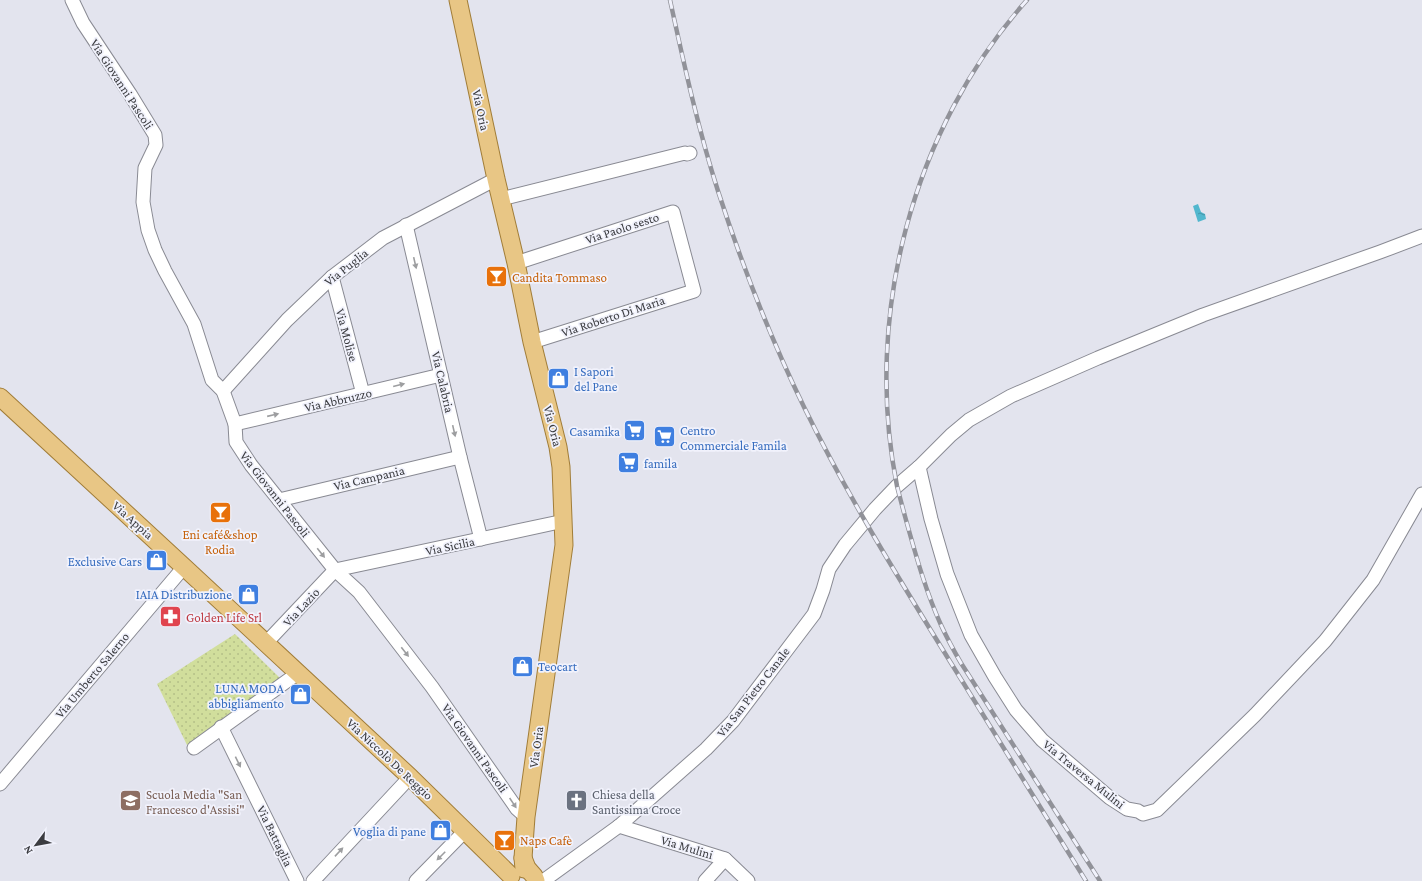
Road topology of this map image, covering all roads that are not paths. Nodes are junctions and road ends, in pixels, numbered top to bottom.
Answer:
1 (72, 0) edge
2 (458, 0) edge
3 (690, 153) dead end
4 (496, 179) junction
5 (501, 200) junction
6 (406, 225) junction
7 (1422, 236) edge
8 (516, 263) junction
9 (332, 277) junction
10 (694, 291) joint
11 (532, 342) junction
12 (441, 375) junction
13 (223, 391) junction
14 (363, 394) junction
15 (0, 397) edge
16 (234, 424) junction
17 (460, 457) junction
18 (919, 467) junction
19 (1422, 494) edge
20 (279, 500) junction
21 (564, 521) junction
22 (481, 539) junction
23 (184, 567) junction
24 (335, 570) junction
25 (266, 644) junction
26 (298, 673) junction
27 (221, 727) junction
28 (194, 748) dead end
29 (410, 777) junction
30 (0, 784) edge
31 (526, 817) junction
32 (618, 826) junction
33 (465, 831) junction
34 (725, 859) junction
35 (522, 872) edge
36 (297, 881) edge
37 (313, 881) edge
38 (416, 881) edge
39 (544, 881) edge
40 (705, 881) edge
41 (748, 881) edge

1 - 13 street, Via Giovanni Pascoli
2 - 4 main road, Via Oria
3 - 5 street
4 - 5 main road, Via Oria
4 - 6 street, Via Puglia
5 - 8 main road, Via Oria
6 - 9 street, Via Puglia
6 -> 12 street, Via Calabria
7 - 18 street, Via San Pietro Canale
8 - 10 street, Via Paolo sesto
8 - 11 main road, Via Oria
9 - 13 street, Via Puglia
9 - 14 street, Via Molise
10 - 11 street, Via Roberto Di Maria
11 - 21 main road, Via Oria
14 -> 12 street, Via Abbruzzo
12 -> 17 street, Via Calabria
13 - 16 street, Via Giovanni Pascoli
16 -> 14 street, Via Abbruzzo
15 - 23 main road, Via Appia
16 - 20 street, Via Giovanni Pascoli
17 - 20 street, Via Campania
17 - 22 street, Via Calabria
18 - 19 street, Via Traversa Mulini
18 - 32 street, Via San Pietro Canale
20 -> 24 street, Via Giovanni Pascoli
21 - 22 street, Via Sicilia
21 - 31 main road, Via Oria
22 - 24 street, Via Sicilia
23 - 25 main road, Via Appia
23 - 30 street, Via Umberto Salerno
24 - 25 street, Via Lazio
24 -> 31 street, Via Giovanni Pascoli
25 - 26 main road, Via Niccolò De Reggio
26 - 27 street
26 - 29 main road, Via Niccolò De Reggio
27 - 28 street
27 -> 36 street, Via Battaglia
29 - 33 main road, Via Niccolò De Reggio
37 -> 29 street
31 - 35 main road, Via Oria
32 - 34 street, Via Mulini
32 - 39 street, Via San Pietro Canale
33 - 35 main road, Via Niccolò De Reggio
33 -> 38 street
34 - 40 street
34 - 41 street, Via Mulini

